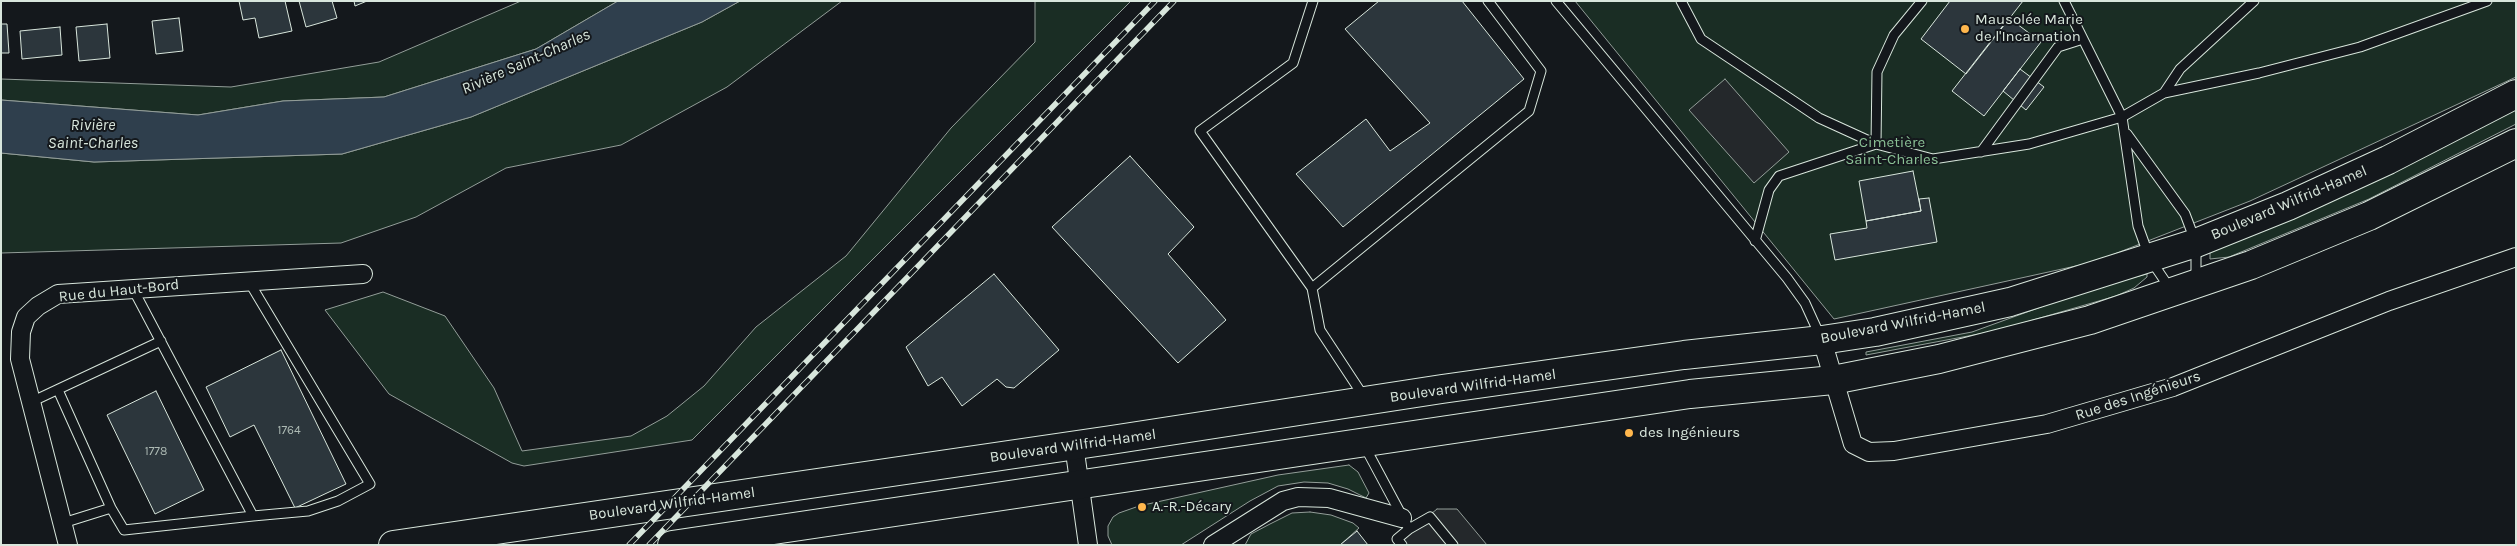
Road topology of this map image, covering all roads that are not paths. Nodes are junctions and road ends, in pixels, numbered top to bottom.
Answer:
1 (1312, 1) edge
2 (1488, 1) edge
3 (1556, 1) edge
4 (1681, 1) edge
5 (1922, 1) edge
6 (2064, 1) edge
7 (2254, 1) edge
8 (2486, 1) edge
9 (2083, 39) junction
10 (2164, 93) junction
11 (2516, 94) edge
12 (2122, 118) junction
13 (2126, 131) junction
14 (2516, 143) edge
15 (1876, 144) junction
16 (1981, 152) junction
17 (1756, 240) junction
18 (2196, 243) junction
19 (2516, 257) edge
20 (2150, 259) junction
21 (363, 274) dead end
22 (247, 280) junction
23 (1312, 288) junction
24 (133, 289) junction
25 (2185, 289) junction
26 (1822, 340) junction
27 (161, 341) junction
28 (1833, 380) junction
29 (58, 390) junction
30 (1367, 401) junction
31 (31, 402) junction
32 (1363, 442) junction
33 (1074, 445) junction
34 (1080, 486) junction
35 (111, 508) junction
36 (253, 516) junction
37 (64, 523) junction
38 (1405, 523) junction
39 (1218, 544) edge
40 (68, 545) edge
41 (393, 545) edge
42 (672, 545) edge
43 (1088, 545) edge
44 (1402, 545) edge
45 (1454, 545) edge

1 - 23 lane
2 - 23 lane
3 - 17 lane
4 - 15 lane
5 - 15 lane
6 - 9 lane
7 - 10 lane
8 - 10 lane
9 - 12 lane
9 - 16 lane
10 - 12 lane
11 - 18 main road, Boulevard Wilfrid-Hamel
12 - 13 lane
12 - 16 lane
13 - 18 lane
13 - 20 lane
14 - 25 main road
15 - 16 lane
15 - 17 lane
17 - 26 lane
18 - 20 main road, Boulevard Wilfrid-Hamel
18 - 25 lane
19 - 28 street, Rue des Ingénieurs
20 - 25 lane
20 - 26 main road, Boulevard Wilfrid-Hamel
21 - 22 street, Rue du Haut-Bord
22 - 24 street, Rue du Haut-Bord
22 - 36 lane
23 - 30 lane
24 - 27 lane
24 - 31 street, Rue du Haut-Bord
25 - 28 main road
26 - 28 street, Rue des Ingénieurs
26 - 30 main road, Boulevard Wilfrid-Hamel
27 - 29 lane
27 - 36 lane
28 - 32 main road
29 - 31 lane
29 - 35 lane
30 - 33 main road, Boulevard Wilfrid-Hamel
31 - 37 street, Rue du Haut-Bord
32 - 34 main road
32 - 38 lane
33 - 34 street
33 - 41 main road, Boulevard Wilfrid-Hamel
34 - 42 main road
34 - 43 street
35 - 36 lane
35 - 37 lane
37 - 40 street, Rue du Haut-Bord
38 - 39 street
38 - 44 lane
38 - 45 lane

